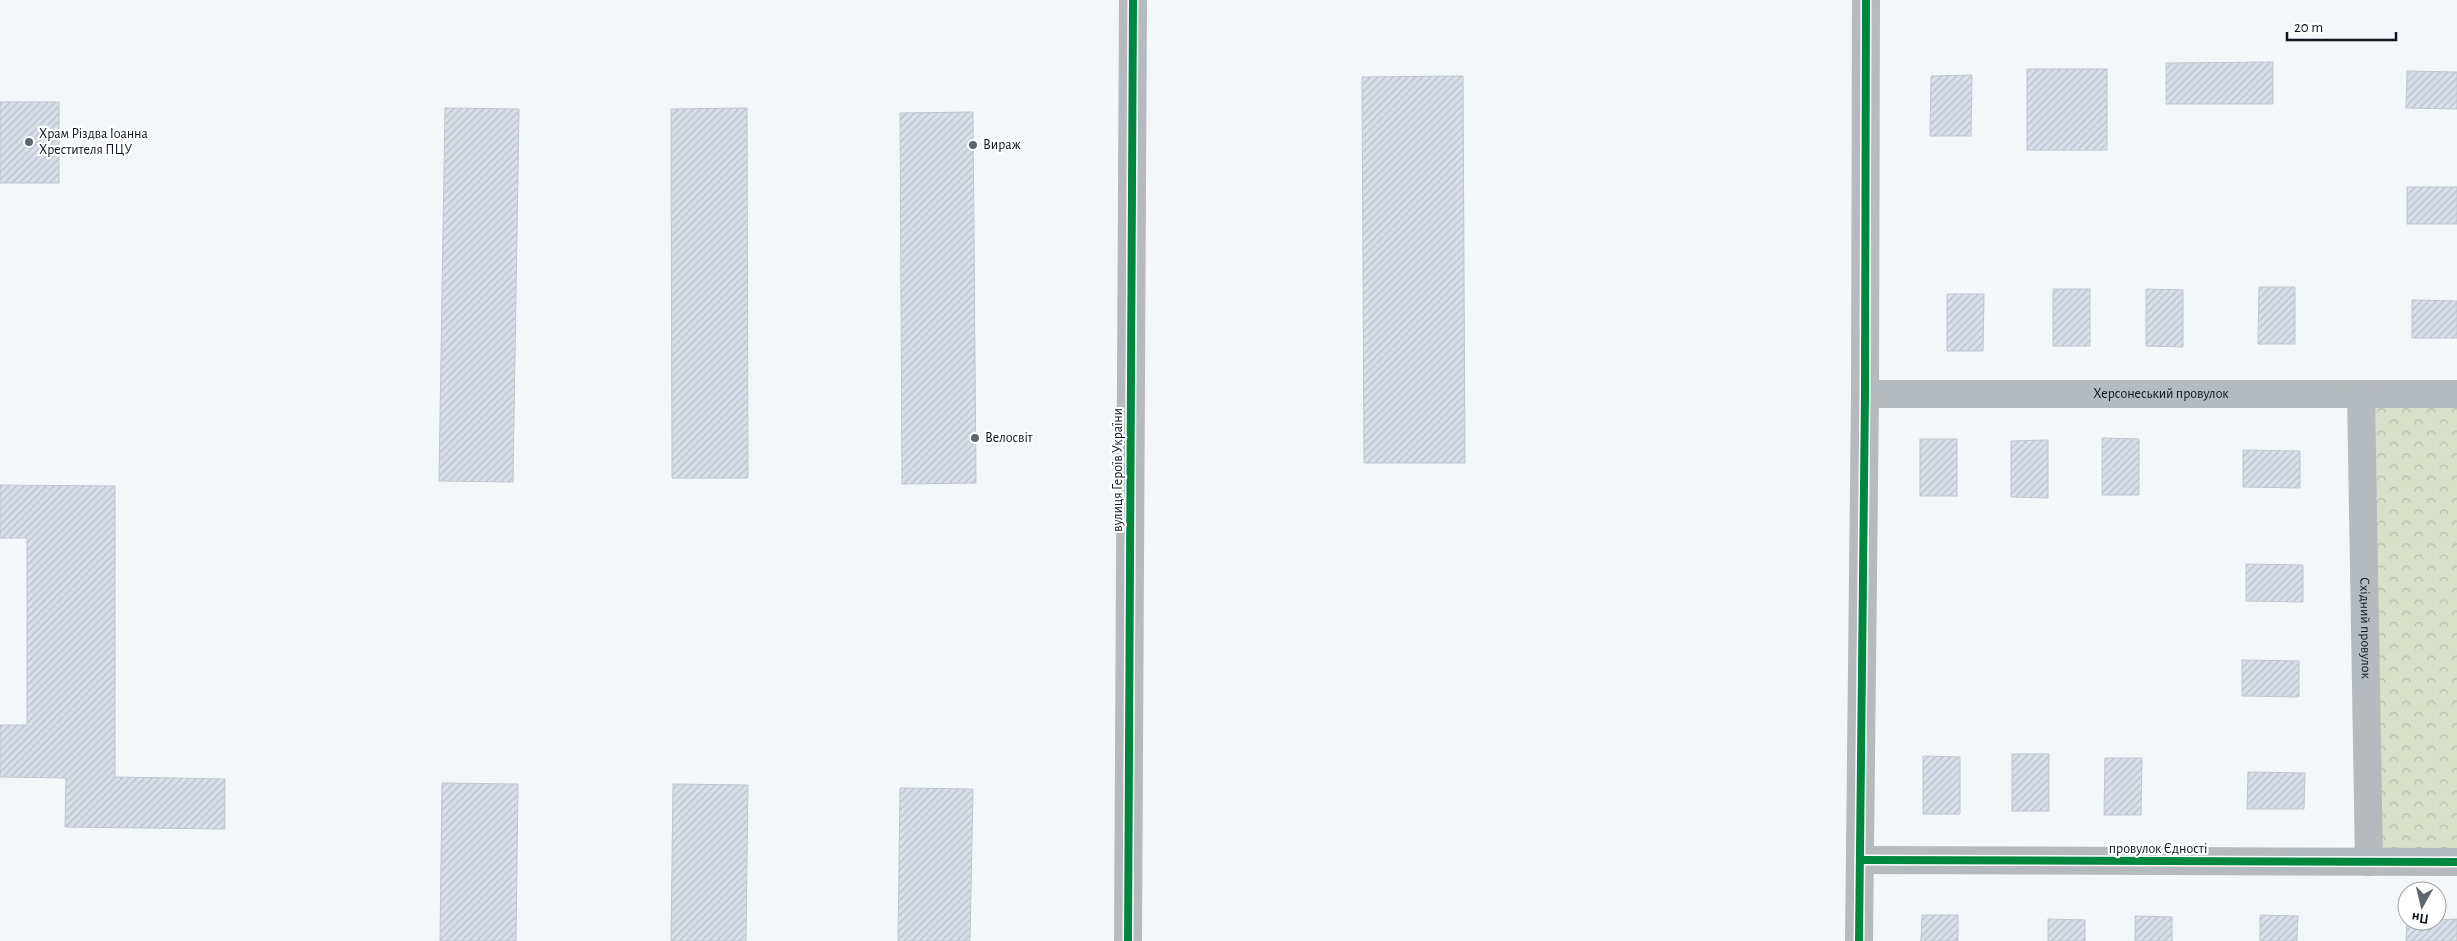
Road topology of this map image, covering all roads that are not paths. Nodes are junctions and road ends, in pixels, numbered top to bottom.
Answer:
1 (1134, 0) edge
2 (1866, 0) edge
3 (1865, 394) junction
4 (2361, 394) junction
5 (2457, 394) edge
6 (1860, 860) junction
7 (2369, 862) junction
8 (2457, 862) edge
9 (1128, 941) edge
10 (1859, 941) edge

1 - 9 street, вулиця Героїв України
2 - 3 street
3 - 4 street, Херсонеський провулок
3 - 6 street
4 - 5 street, Херсонеський провулок
4 - 7 street, Східний провулок
6 - 7 street, провулок Єдності
6 - 10 street
7 - 8 street, провулок Єдності

